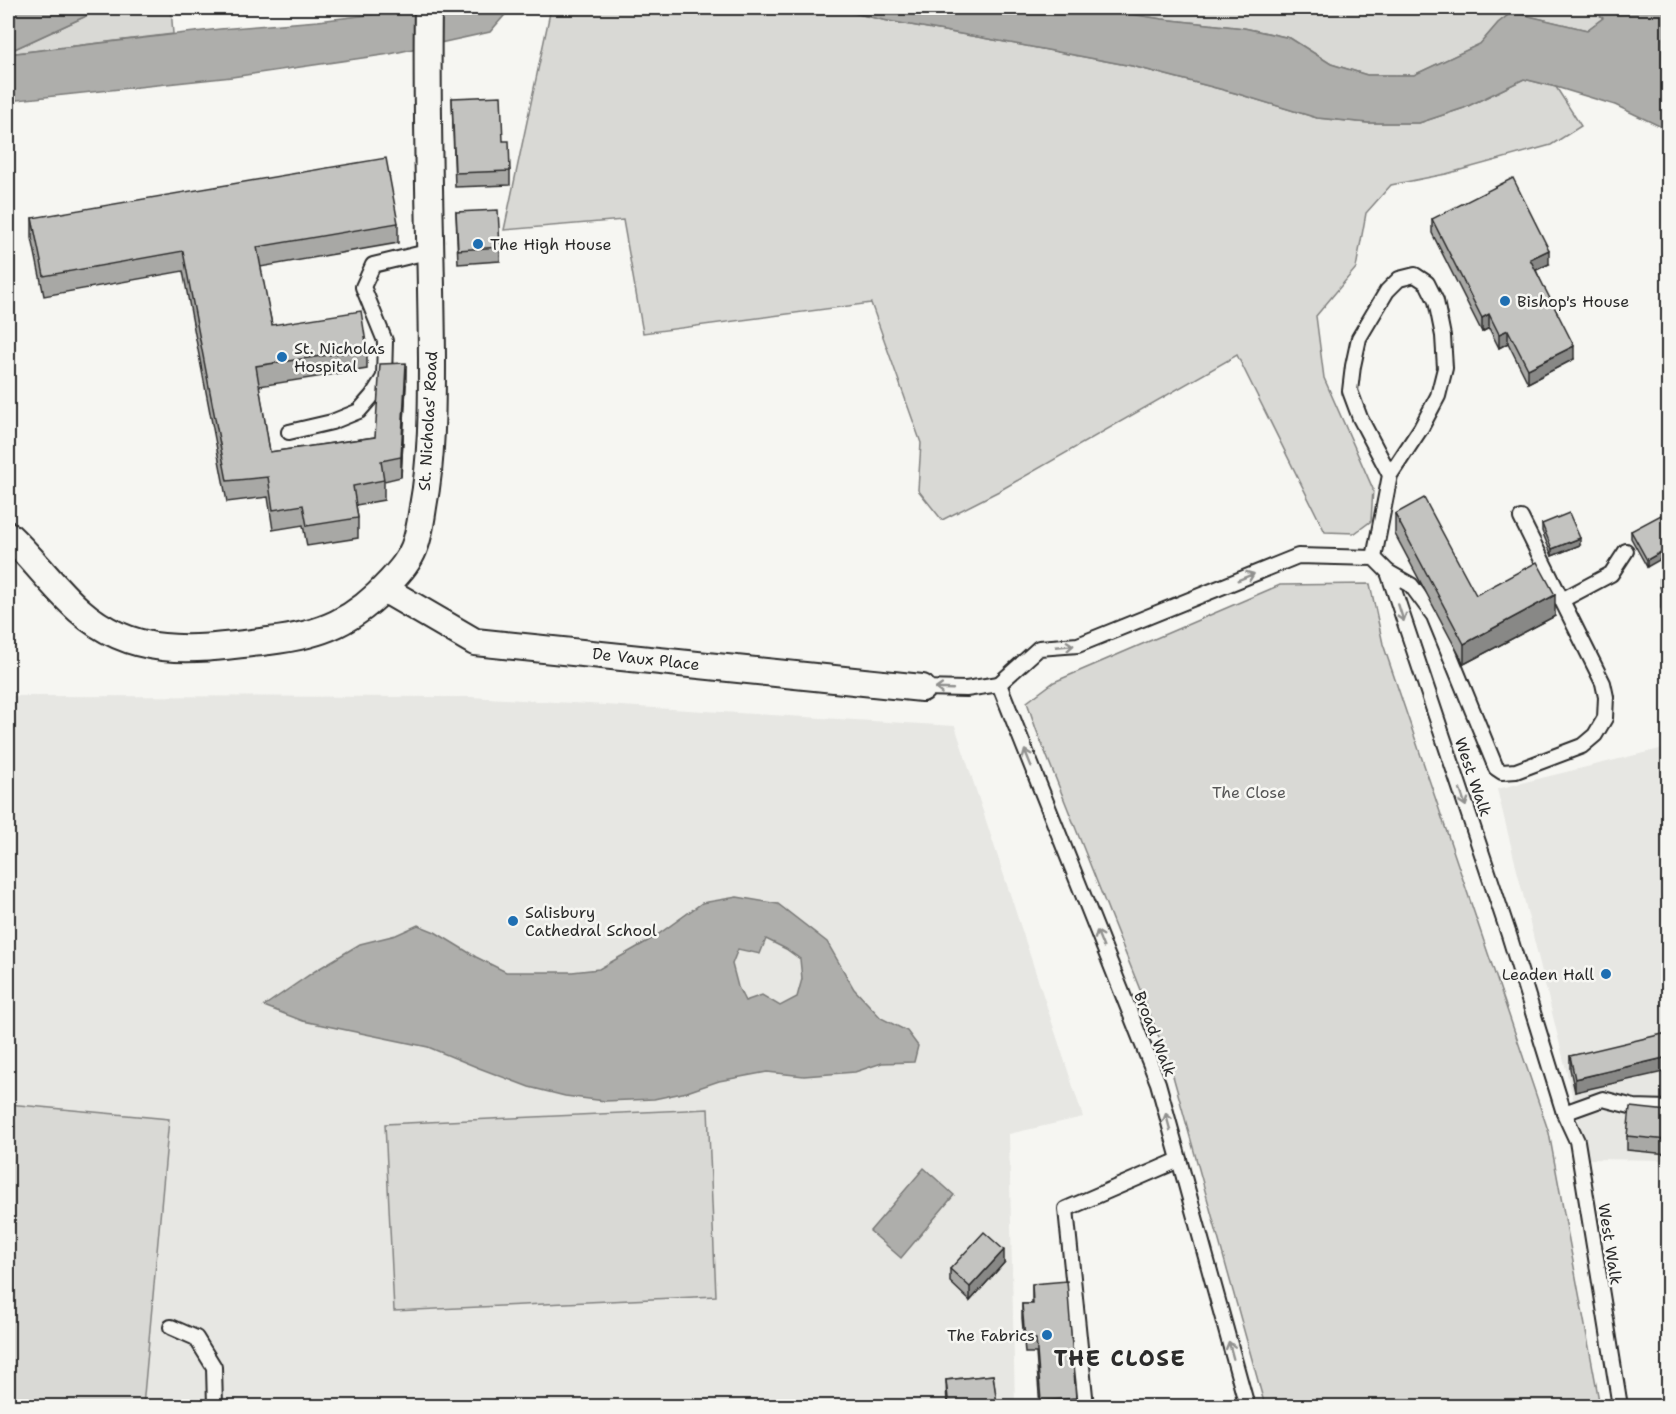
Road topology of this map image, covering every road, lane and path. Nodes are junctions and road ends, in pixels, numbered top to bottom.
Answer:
1 (428, 8) edge
2 (431, 251) junction
3 (289, 432) dead end
4 (1390, 475) junction
5 (8, 513) edge
6 (1521, 518) dead end
7 (14, 542) edge
8 (1626, 550) dead end
9 (1374, 558) junction
10 (1388, 572) junction
11 (384, 589) junction
12 (1562, 600) junction
13 (999, 684) junction
14 (922, 688) joint
15 (1668, 1108) edge
16 (1564, 1113) junction
17 (1179, 1160) junction
18 (171, 1327) dead end
19 (214, 1407) edge
20 (1086, 1407) edge
21 (1247, 1407) edge
22 (1620, 1407) edge

1 - 2 street, St. Nicholas' Road
2 - 3 lane
2 - 11 street, St. Nicholas' Road
4 - 4 lane
4 - 9 lane
5 - 7 street, St. Nicholas' Road
6 - 12 lane
7 - 11 street, St. Nicholas' Road
8 - 12 lane
9 - 10 lane, West Walk
13 -> 9 lane
10 - 12 lane
10 -> 16 lane, West Walk
11 - 14 street, De Vaux Place
13 -> 14 lane
17 -> 13 lane, Broad Walk
15 - 16 lane
16 - 22 lane, West Walk
17 - 20 lane
21 -> 17 lane, Broad Walk
18 - 19 lane

